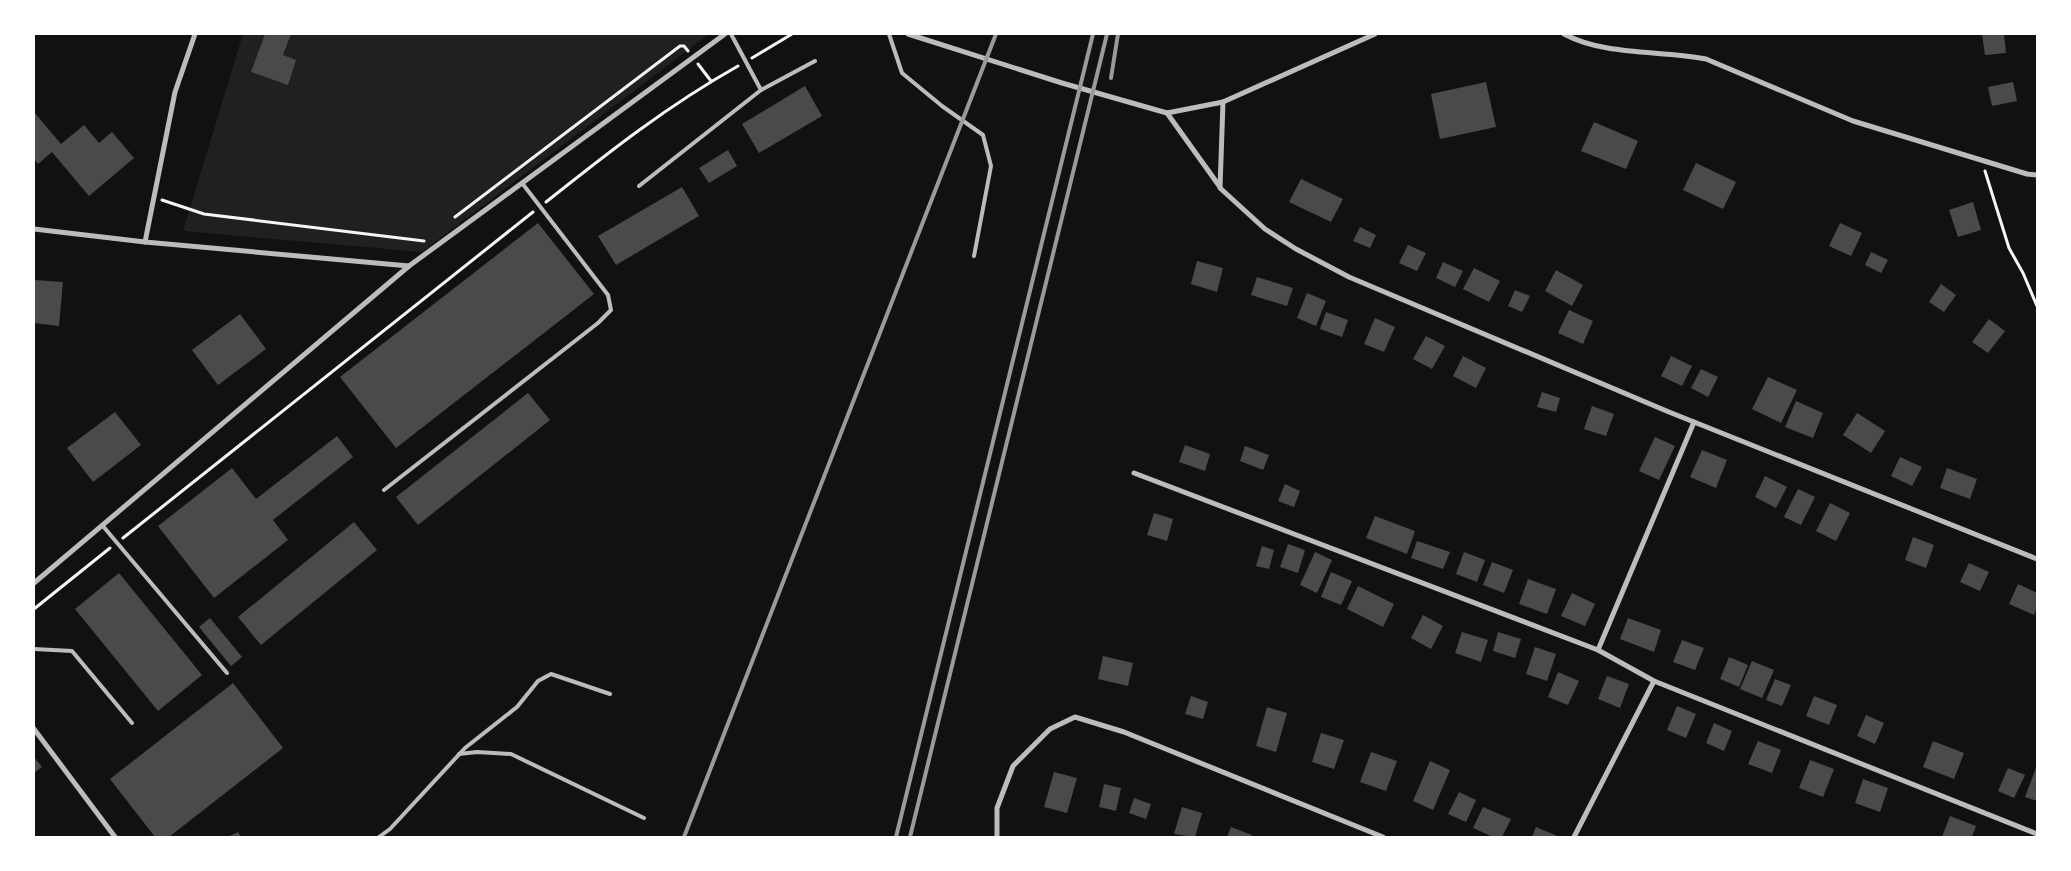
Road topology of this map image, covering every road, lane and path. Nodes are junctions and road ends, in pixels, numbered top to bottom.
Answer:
1 (195, 34) edge
2 (725, 34) edge
3 (732, 34) edge
4 (792, 34) edge
5 (889, 34) edge
6 (908, 34) edge
7 (1376, 34) edge
8 (1564, 34) edge
9 (693, 58) junction
10 (746, 61) junction
11 (814, 61) dead end
12 (711, 81) junction
13 (761, 90) junction
14 (1223, 102) junction
15 (1168, 113) junction
16 (1982, 160) junction
17 (2037, 175) edge
18 (522, 183) junction
19 (639, 186) dead end
20 (1220, 188) junction
21 (154, 197) junction
22 (540, 207) junction
23 (454, 218) dead end
24 (34, 229) edge
25 (431, 236) dead end
26 (145, 242) junction
27 (974, 256) dead end
28 (409, 266) junction
29 (2037, 306) edge
30 (1694, 422) junction
31 (1134, 473) dead end
32 (384, 490) dead end
33 (102, 525) junction
34 (118, 543) junction
35 (2037, 560) edge
36 (34, 583) edge
37 (34, 609) edge
38 (34, 649) edge
39 (1598, 650) junction
40 (227, 673) dead end
41 (1654, 681) junction
42 (610, 694) dead end
43 (132, 723) dead end
44 (34, 729) edge
45 (459, 754) junction
46 (644, 818) dead end
47 (2037, 834) edge
48 (115, 837) edge
49 (379, 837) edge
50 (997, 837) edge
51 (1383, 837) edge
52 (1574, 837) edge

1 - 21 street
2 - 9 street
3 - 10 lane
4 - 10 path
5 - 27 lane
6 - 15 street
7 - 14 street
8 - 16 street
9 - 12 path
9 - 18 street
9 - 23 path
10 - 12 path
10 - 13 lane
11 - 13 lane
12 - 22 path
13 - 19 lane
14 - 15 street
14 - 20 street
15 - 20 street
16 - 17 street
16 - 29 path
18 - 22 lane
18 - 28 street
20 - 30 street
21 - 25 path
21 - 26 street
22 - 32 lane
22 - 34 path
24 - 26 street
26 - 28 street
28 - 33 street
30 - 35 street
30 - 39 street
31 - 39 street
33 - 34 lane
33 - 36 street
34 - 37 path
34 - 40 lane
38 - 43 lane
39 - 41 street
41 - 47 street
41 - 52 street
42 - 45 lane
44 - 48 street
45 - 46 lane
45 - 49 lane
50 - 51 street

